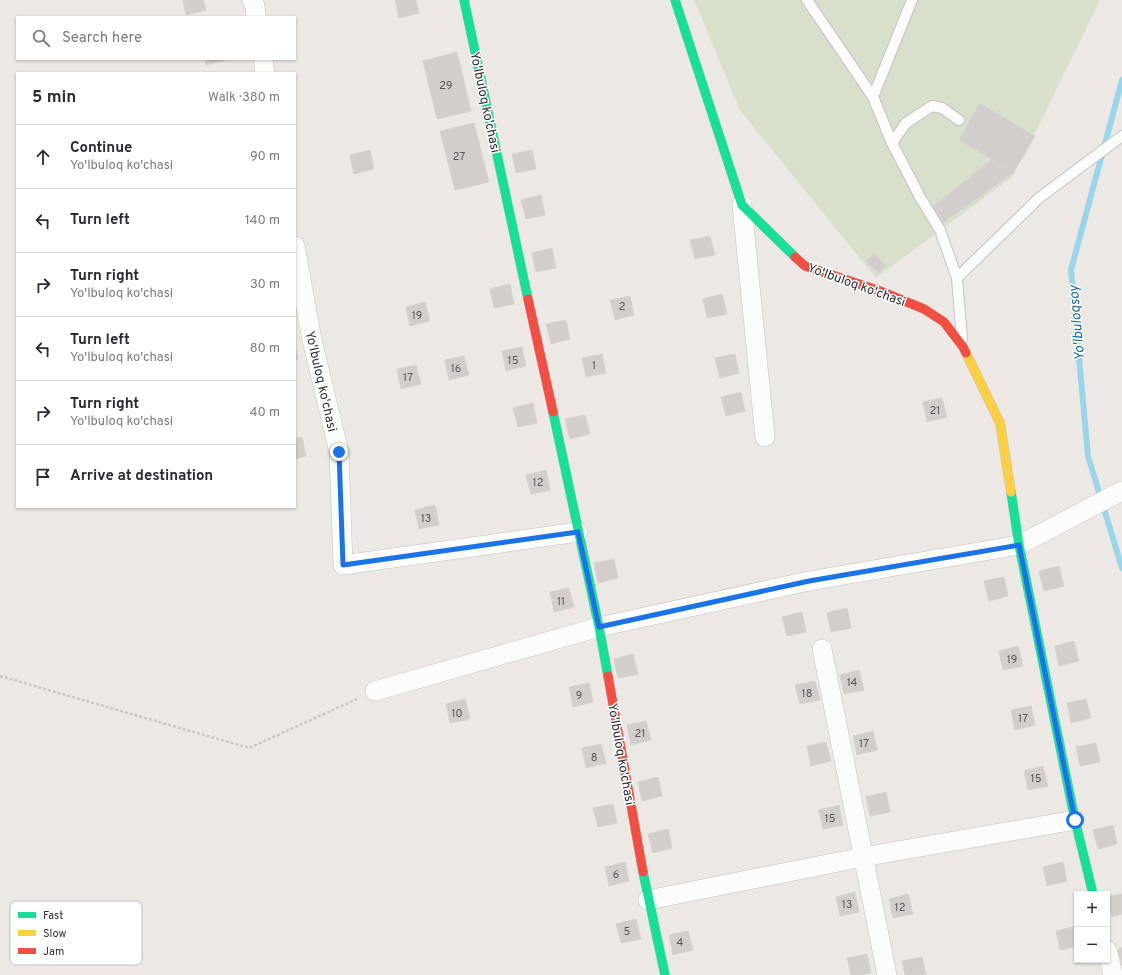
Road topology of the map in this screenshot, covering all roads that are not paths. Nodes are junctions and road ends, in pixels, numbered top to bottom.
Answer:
1 (252, 0) edge
2 (464, 0) edge
3 (675, 0) edge
4 (807, 0) edge
5 (912, 0) edge
6 (256, 16) edge
7 (263, 60) edge
8 (265, 72) edge
9 (873, 97) junction
10 (959, 120) dead end
11 (1122, 136) edge
12 (892, 143) junction
13 (742, 205) junction
14 (296, 252) edge
15 (957, 278) junction
16 (963, 347) junction
17 (765, 437) dead end
18 (1122, 491) edge
19 (578, 532) junction
20 (1019, 545) junction
21 (599, 627) junction
22 (822, 650) dead end
23 (375, 691) road end
24 (1075, 820) junction
25 (863, 857) junction
26 (1092, 891) edge
27 (648, 900) junction
28 (1110, 962) edge
29 (665, 975) edge
30 (887, 975) edge
31 (1113, 975) edge

1 - 6 street
2 - 19 street, Yo'lbuloq ko'chasi
3 - 13 street, Yo'lbuloq ko'chasi
4 - 9 lane
5 - 9 lane
7 - 8 street
9 - 12 lane
10 - 12 lane
11 - 15 lane
12 - 15 lane
13 - 16 street, Yo'lbuloq ko'chasi
13 - 17 street
14 - 19 street, Yo'lbuloq ko'chasi
15 - 16 lane
16 - 20 street, Yo'lbuloq ko'chasi
18 - 20 street
19 - 21 street, Yo'lbuloq ko'chasi
20 - 21 street
20 - 24 street, Yo'lbuloq ko'chasi
21 - 23 street
21 - 27 street, Yo'lbuloq ko'chasi
22 - 25 street
24 - 25 street
24 - 26 street, Yo'lbuloq ko'chasi
25 - 27 street
25 - 30 street
27 - 29 street, Yo'lbuloq ko'chasi
28 - 31 street

